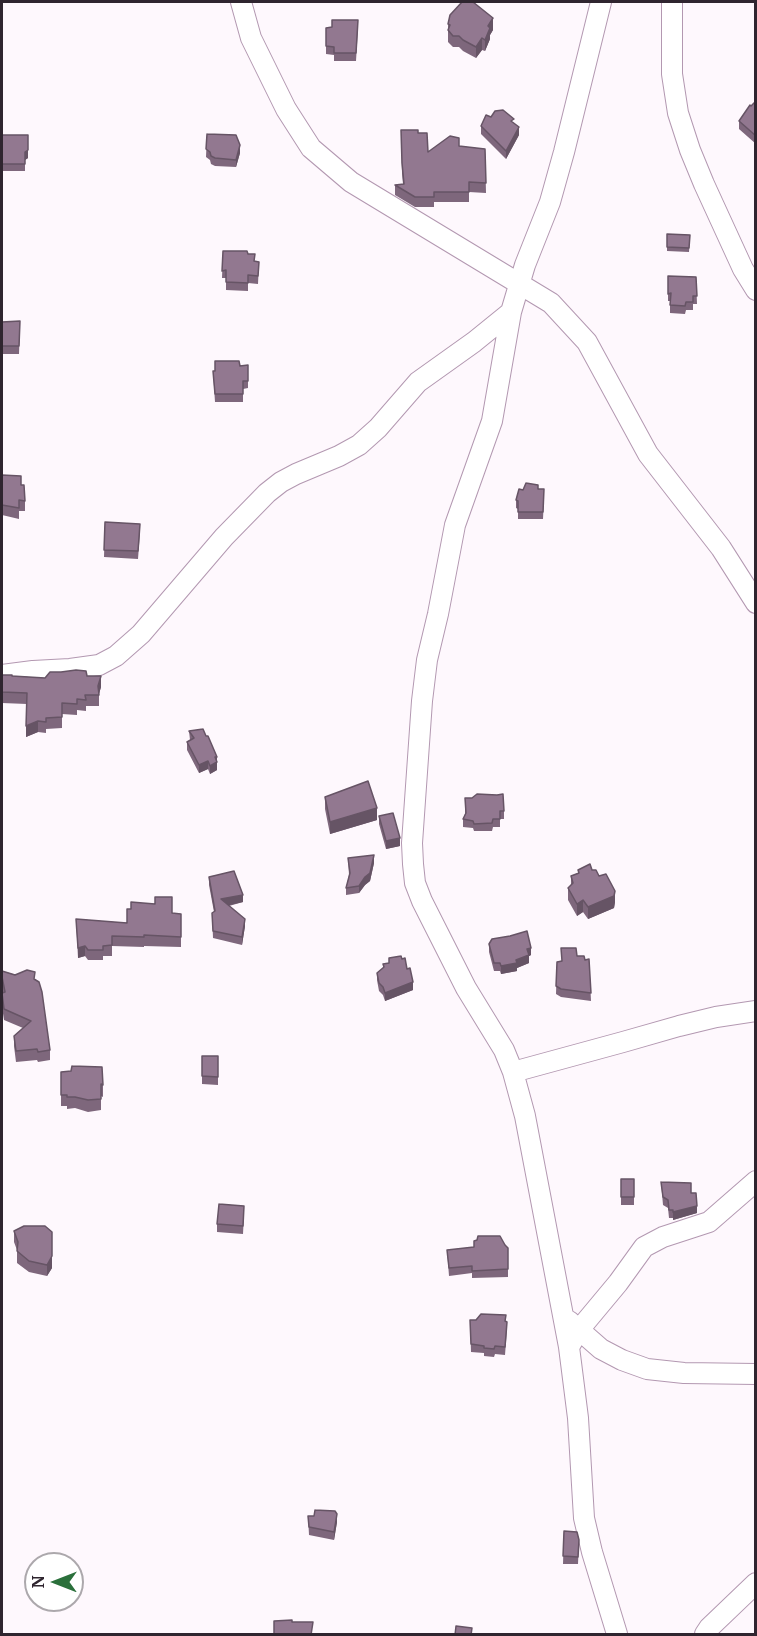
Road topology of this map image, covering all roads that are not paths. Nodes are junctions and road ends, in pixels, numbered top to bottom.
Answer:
1 (241, 2) edge
2 (601, 2) edge
3 (672, 2) edge
4 (519, 283) junction
5 (756, 290) edge
6 (511, 312) junction
7 (756, 603) edge
8 (2, 675) edge
9 (756, 1011) edge
10 (513, 1072) junction
11 (756, 1181) edge
12 (574, 1339) junction
13 (756, 1374) edge
14 (756, 1583) edge
15 (617, 1635) edge
16 (705, 1635) edge

1 - 4 street
2 - 4 street
3 - 5 street
4 - 6 street
4 - 7 street
6 - 8 street
6 - 10 street
9 - 10 street
10 - 12 street
11 - 12 street
12 - 13 street
12 - 15 street
14 - 16 street

